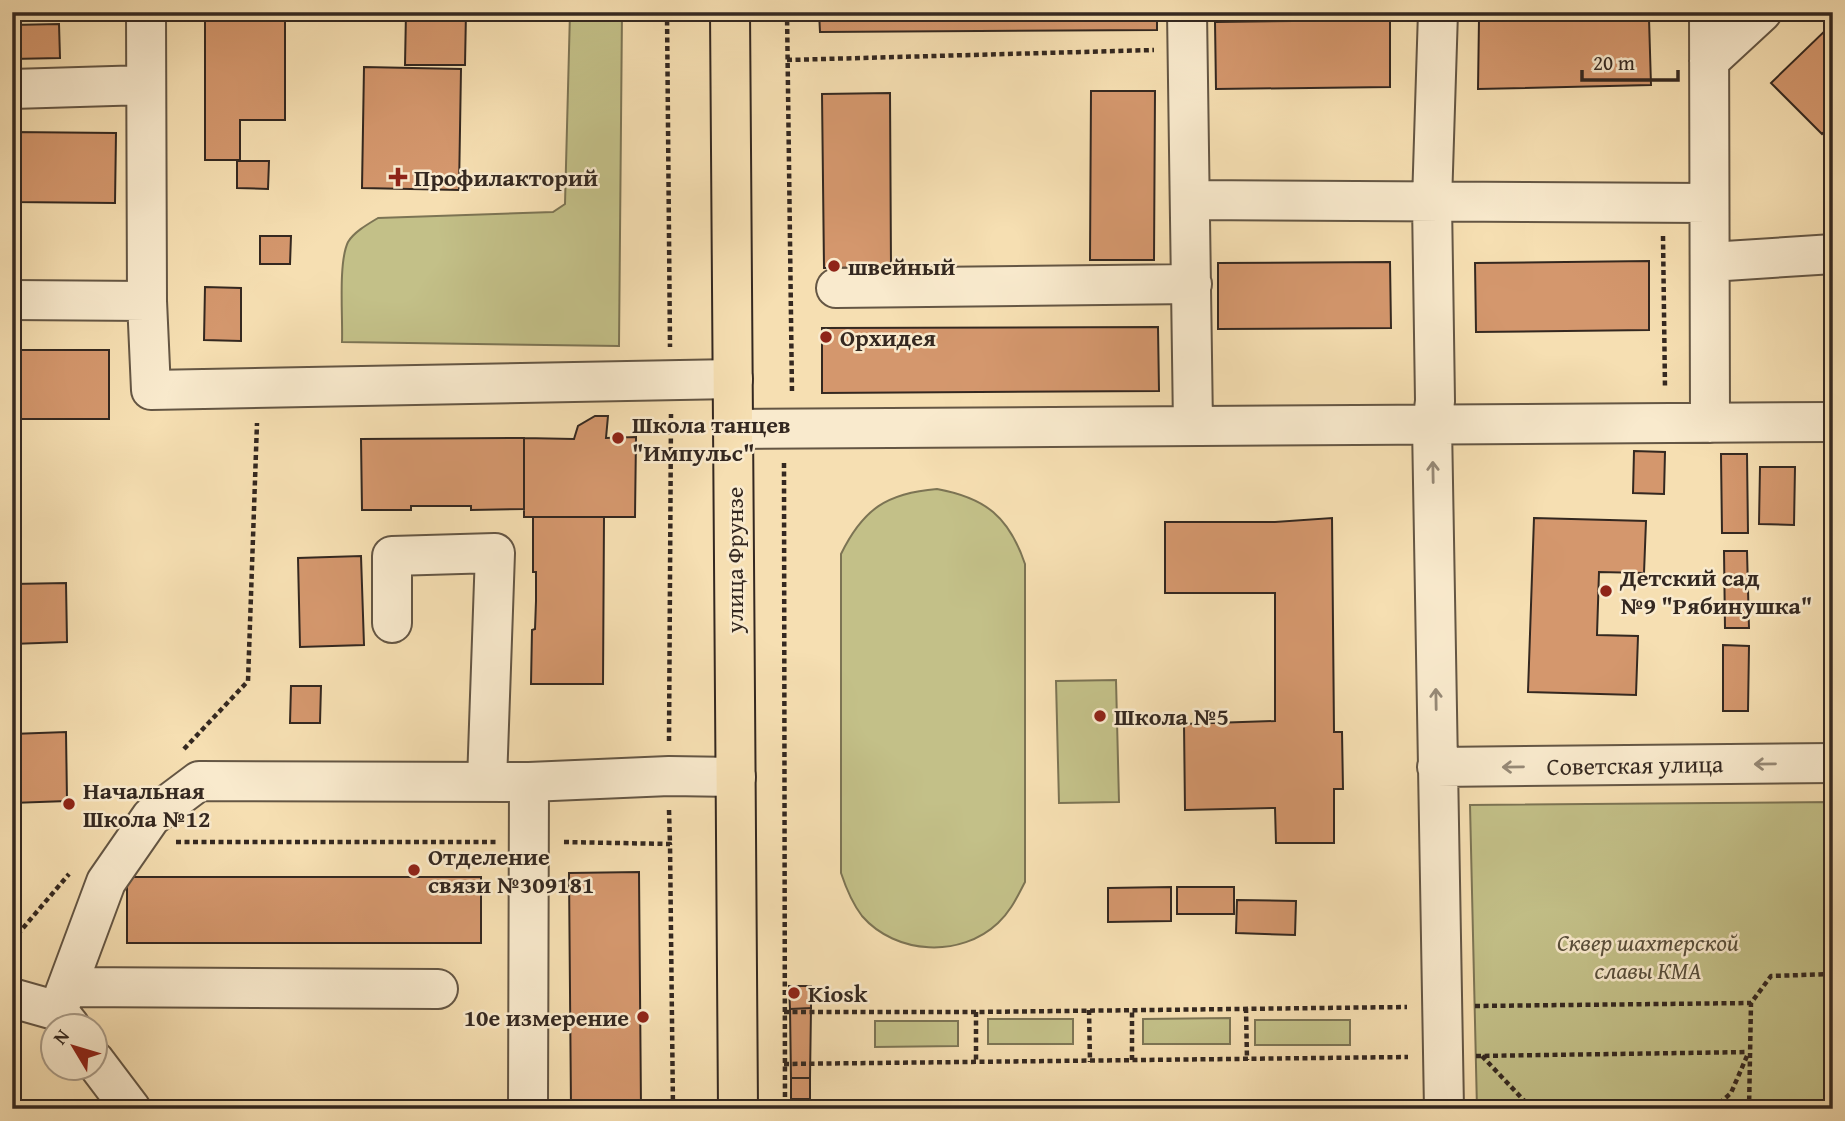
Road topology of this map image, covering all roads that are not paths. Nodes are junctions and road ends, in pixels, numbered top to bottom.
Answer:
1 (146, 12) edge
2 (730, 12) edge
3 (1438, 12) edge
4 (1709, 12) edge
5 (1762, 12) edge
6 (1188, 31) edge
7 (1709, 61) junction
8 (146, 85) junction
9 (12, 89) edge
10 (1190, 200) junction
11 (1432, 202) junction
12 (1709, 203) junction
13 (1833, 254) edge
14 (1710, 262) junction
15 (1192, 284) junction
16 (836, 288) dead end
17 (12, 300) edge
18 (147, 301) junction
19 (733, 379) junction
20 (1833, 422) edge
21 (1710, 423) junction
22 (1193, 425) junction
23 (1432, 425) junction
24 (733, 429) junction
25 (392, 624) dead end
26 (1833, 763) edge
27 (1437, 768) junction
28 (736, 776) junction
29 (487, 782) junction
30 (529, 782) junction
31 (438, 989) dead end
32 (12, 999) edge
33 (65, 1008) edge
34 (108, 1079) edge
35 (131, 1109) edge
36 (528, 1109) edge
37 (738, 1109) edge
38 (1444, 1109) edge

1 - 8 street
2 - 19 main road, улица Фрунзе
3 - 11 street
4 - 7 street
5 - 7 street
6 - 10 street
7 - 12 street
8 - 9 street
8 - 18 street
10 - 11 street
10 - 15 street
11 - 12 street
11 - 23 street
12 - 14 street
13 - 14 street
14 - 21 street
15 - 16 street
15 - 22 street
17 - 18 street
18 - 19 street
19 - 24 main road, улица Фрунзе
20 - 21 street
21 - 23 street
22 - 23 street
22 - 24 street
27 -> 23 street
24 - 28 main road, улица Фрунзе
25 - 29 street
26 -> 27 street, Советская улица
27 - 38 street
28 - 30 street
28 - 37 main road, улица Фрунзе
29 - 30 street
29 - 33 street
30 - 36 street
31 - 33 street
32 - 33 street
34 - 35 street

